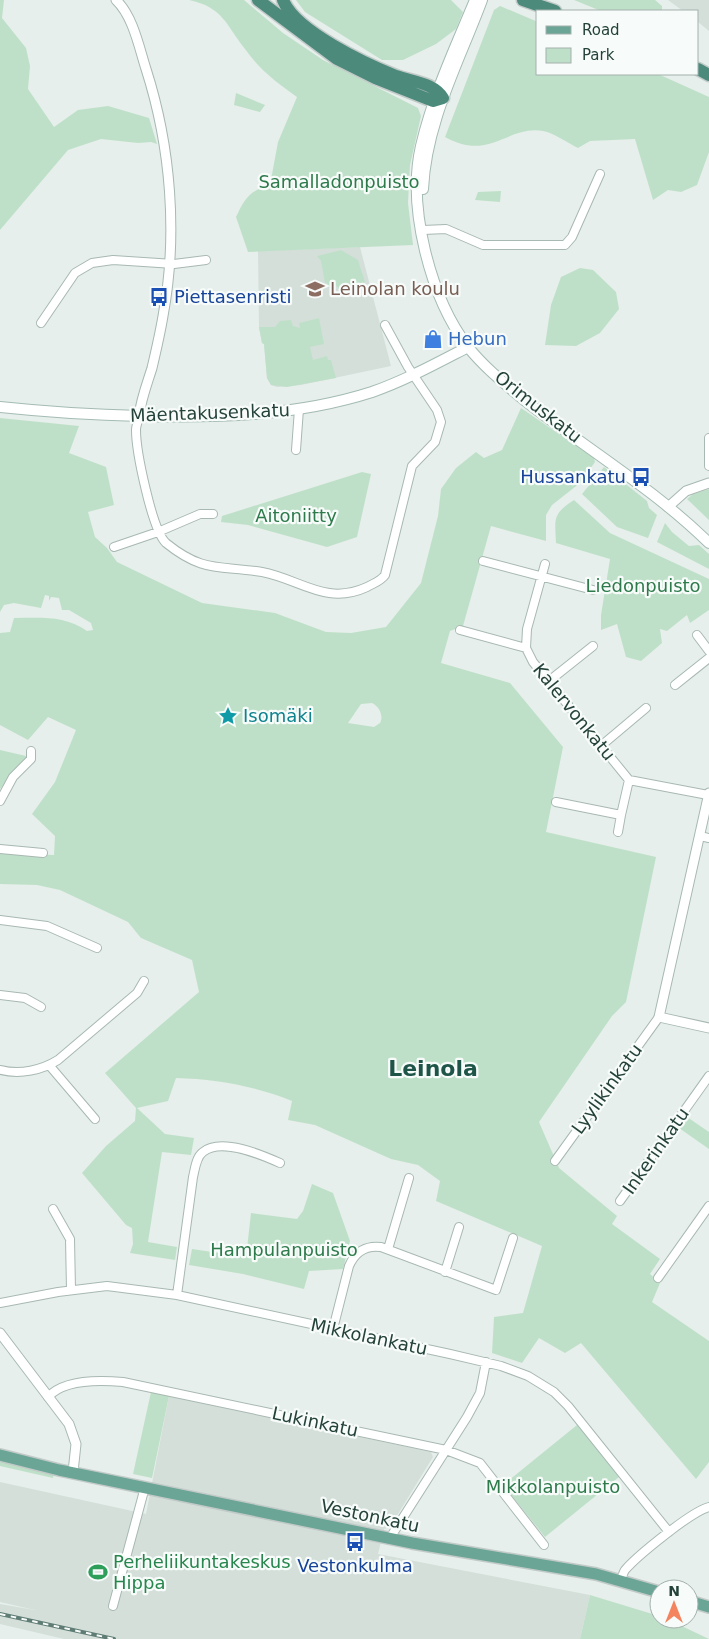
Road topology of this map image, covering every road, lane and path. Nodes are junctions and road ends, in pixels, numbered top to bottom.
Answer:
1 (116, 0) edge
2 (258, 0) edge
3 (283, 0) edge
4 (475, 0) edge
5 (482, 0) edge
6 (523, 0) edge
7 (552, 10) edge
8 (438, 96) junction
9 (600, 174) dead end
10 (423, 230) junction
11 (206, 260) dead end
12 (169, 264) junction
13 (41, 323) dead end
14 (385, 324) dead end
15 (468, 347) junction
16 (413, 375) junction
17 (0, 407) edge
18 (299, 410) junction
19 (140, 416) junction
20 (709, 438) edge
21 (296, 450) dead end
22 (709, 466) edge
23 (709, 483) edge
24 (668, 507) junction
25 (213, 514) dead end
26 (158, 532) junction
27 (709, 543) edge
28 (114, 547) dead end
29 (483, 561) dead end
30 (545, 564) dead end
31 (542, 576) junction
32 (592, 590) dead end
33 (460, 630) dead end
34 (697, 635) dead end
35 (593, 646) dead end
36 (526, 648) junction
37 (709, 651) edge
38 (709, 658) edge
39 (549, 681) junction
40 (675, 685) dead end
41 (646, 708) dead end
42 (602, 745) junction
43 (31, 751) dead end
44 (630, 780) junction
45 (708, 794) edge
46 (0, 801) edge
47 (556, 802) dead end
48 (621, 814) junction
49 (618, 832) dead end
50 (704, 837) edge
51 (0, 850) edge
52 (43, 853) dead end
53 (0, 920) edge
54 (97, 948) dead end
55 (144, 981) dead end
56 (0, 995) edge
57 (41, 1007) dead end
58 (659, 1017) junction
59 (709, 1028) edge
60 (49, 1066) junction
61 (0, 1071) edge
62 (709, 1076) edge
63 (95, 1119) dead end
64 (555, 1161) dead end
65 (280, 1163) dead end
66 (409, 1178) dead end
67 (620, 1201) dead end
68 (709, 1206) edge
69 (53, 1209) dead end
70 (459, 1227) dead end
71 (513, 1238) dead end
72 (388, 1249) junction
73 (445, 1272) junction
74 (658, 1278) dead end
75 (71, 1290) junction
76 (177, 1295) junction
77 (0, 1303) edge
78 (333, 1329) junction
79 (0, 1333) edge
80 (486, 1362) junction
81 (48, 1397) junction
82 (446, 1450) junction
83 (0, 1455) edge
84 (74, 1472) junction
85 (145, 1487) junction
86 (709, 1507) edge
87 (669, 1532) junction
88 (390, 1538) junction
89 (544, 1545) dead end
90 (621, 1581) junction
91 (649, 1589) edge
92 (113, 1606) dead end

1 - 12 street
2 - 8 highway
3 - 8 highway
4 - 8 main road, Orimuskatu
5 - 8 main road, Orimuskatu
6 - 7 highway
8 - 10 main road, Orimuskatu
9 - 10 street
10 - 15 main road, Orimuskatu
11 - 12 street
12 - 13 street
12 - 19 street
14 - 16 street
15 - 16 main road, Mäentakusenkatu
15 - 24 main road, Orimuskatu
16 - 18 main road, Mäentakusenkatu
16 - 26 street
17 - 19 main road, Mäentakusenkatu
18 - 19 main road, Mäentakusenkatu
18 - 21 street
19 - 26 street
20 - 22 street
23 - 24 street
24 - 27 main road, Orimuskatu
25 - 26 street
26 - 28 street
29 - 31 street
30 - 31 street, Kalervonkatu
31 - 32 street
31 - 36 street, Kalervonkatu
33 - 36 street
34 - 37 street
35 - 39 street
36 - 39 street, Kalervonkatu
38 - 40 street
39 - 42 street, Kalervonkatu
41 - 42 street
42 - 44 street, Kalervonkatu
43 - 46 street
44 - 45 street
44 - 48 street
45 - 50 street
47 - 48 street
48 - 49 street
50 - 58 street
51 - 52 street
53 - 54 street
55 - 60 street
56 - 57 street
58 - 59 street
58 - 64 street, Lyylikinkatu
60 - 61 street
60 - 63 street
62 - 67 street, Inkerinkatu
65 - 76 street
66 - 72 street
68 - 74 street
69 - 75 street
70 - 73 street
71 - 73 street
72 - 73 street
72 - 78 street
75 - 76 street, Mikkolankatu
75 - 77 street, Mikkolankatu
76 - 78 street, Mikkolankatu
78 - 80 street, Mikkolankatu
79 - 81 street
80 - 82 street
80 - 87 street, Mikkolankatu
81 - 82 street, Lukinkatu
81 - 84 street
82 - 88 street
82 - 89 street, Lukinkatu
83 - 84 main road, Vestonkatu
84 - 85 main road, Vestonkatu
85 - 88 main road, Vestonkatu
85 - 92 street
86 - 87 street
87 - 90 street
88 - 90 main road, Vestonkatu
90 - 91 main road, Vestonkatu

